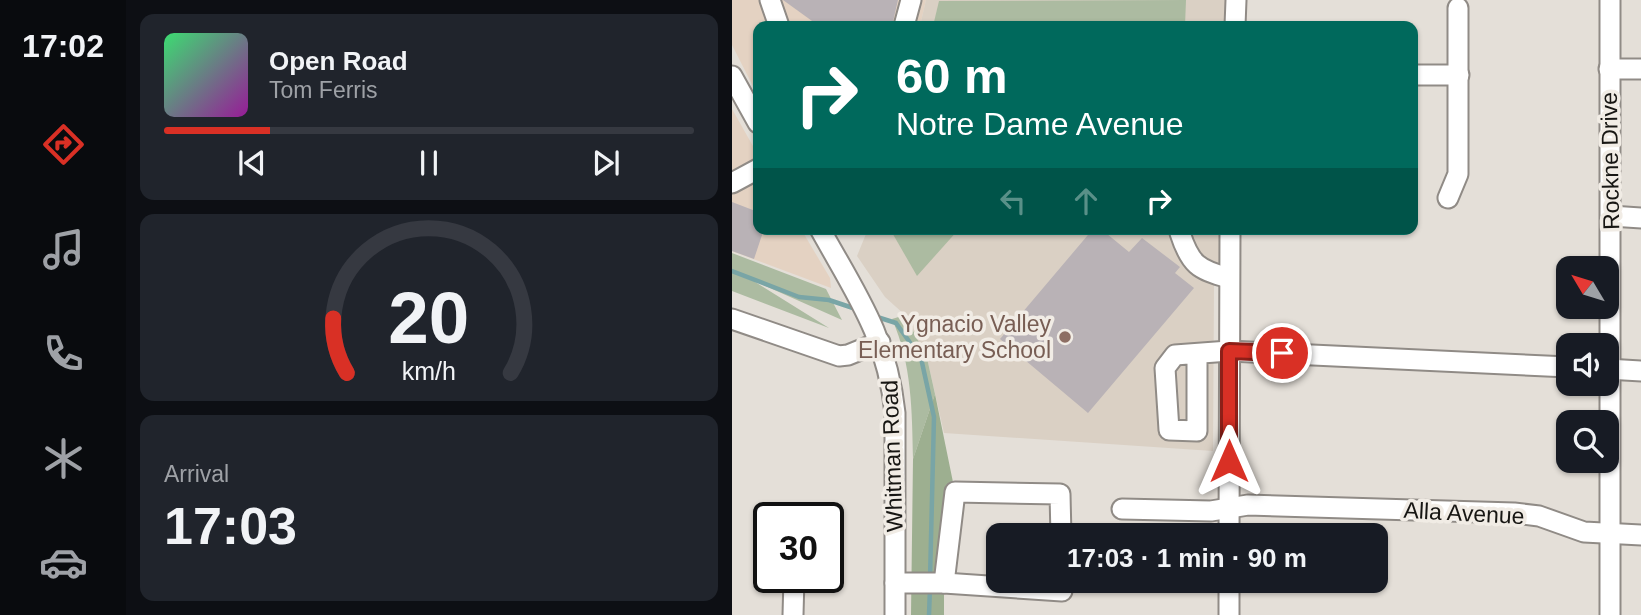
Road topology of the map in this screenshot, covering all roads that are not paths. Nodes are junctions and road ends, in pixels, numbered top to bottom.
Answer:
1 (770, 0) edge
2 (911, 0) edge
3 (1236, 0) edge
4 (1610, 0) edge
5 (1458, 8) dead end
6 (777, 21) edge
7 (905, 21) edge
8 (1235, 21) edge
9 (1609, 69) junction
10 (1641, 69) edge
11 (1418, 75) edge
12 (1459, 75) junction
13 (733, 80) edge
14 (753, 114) edge
15 (753, 172) edge
16 (732, 183) edge
17 (1448, 198) dead end
18 (1611, 216) junction
19 (1641, 218) edge
20 (830, 235) edge
21 (1181, 235) edge
22 (1230, 235) edge
23 (1229, 278) junction
24 (732, 319) edge
25 (1609, 333) edge
26 (880, 342) junction
27 (1229, 351) junction
28 (1197, 354) junction
29 (1556, 366) edge
30 (1619, 370) edge
31 (1641, 371) edge
32 (1197, 391) junction
33 (1229, 393) junction
34 (1609, 396) edge
35 (1229, 507) junction
36 (1122, 509) dead end
37 (1061, 523) edge
38 (1229, 523) edge
39 (1612, 535) junction
40 (1641, 535) edge
41 (903, 583) junction
42 (944, 583) junction
43 (986, 586) edge
44 (794, 593) edge
45 (1229, 593) edge
46 (793, 615) edge
47 (895, 615) edge
48 (1229, 615) edge
49 (1610, 615) edge

1 - 6 street
2 - 7 street
3 - 8 street
4 - 9 street, Rockne Drive
5 - 12 street
9 - 10 street
9 - 18 street, Rockne Drive
11 - 12 street
12 - 17 street
13 - 14 street
15 - 16 street
18 - 19 street
18 - 25 street, Rockne Drive
20 - 26 street, Whitman Road
21 - 23 street
22 - 23 street
23 - 27 street
24 - 26 street
26 - 41 street, Whitman Road
27 - 28 street
27 - 29 street
27 - 33 street
28 - 32 street
28 - 32 street
30 - 31 street
32 - 33 street
33 - 35 street
34 - 39 street, Rockne Drive
35 - 36 street, Alla Avenue
35 - 38 street
35 - 39 street, Alla Avenue
37 - 42 street
39 - 40 street, Alla Avenue
39 - 49 street, Rockne Drive
41 - 42 street
41 - 47 street, Whitman Road
42 - 43 street
44 - 46 street
45 - 48 street

